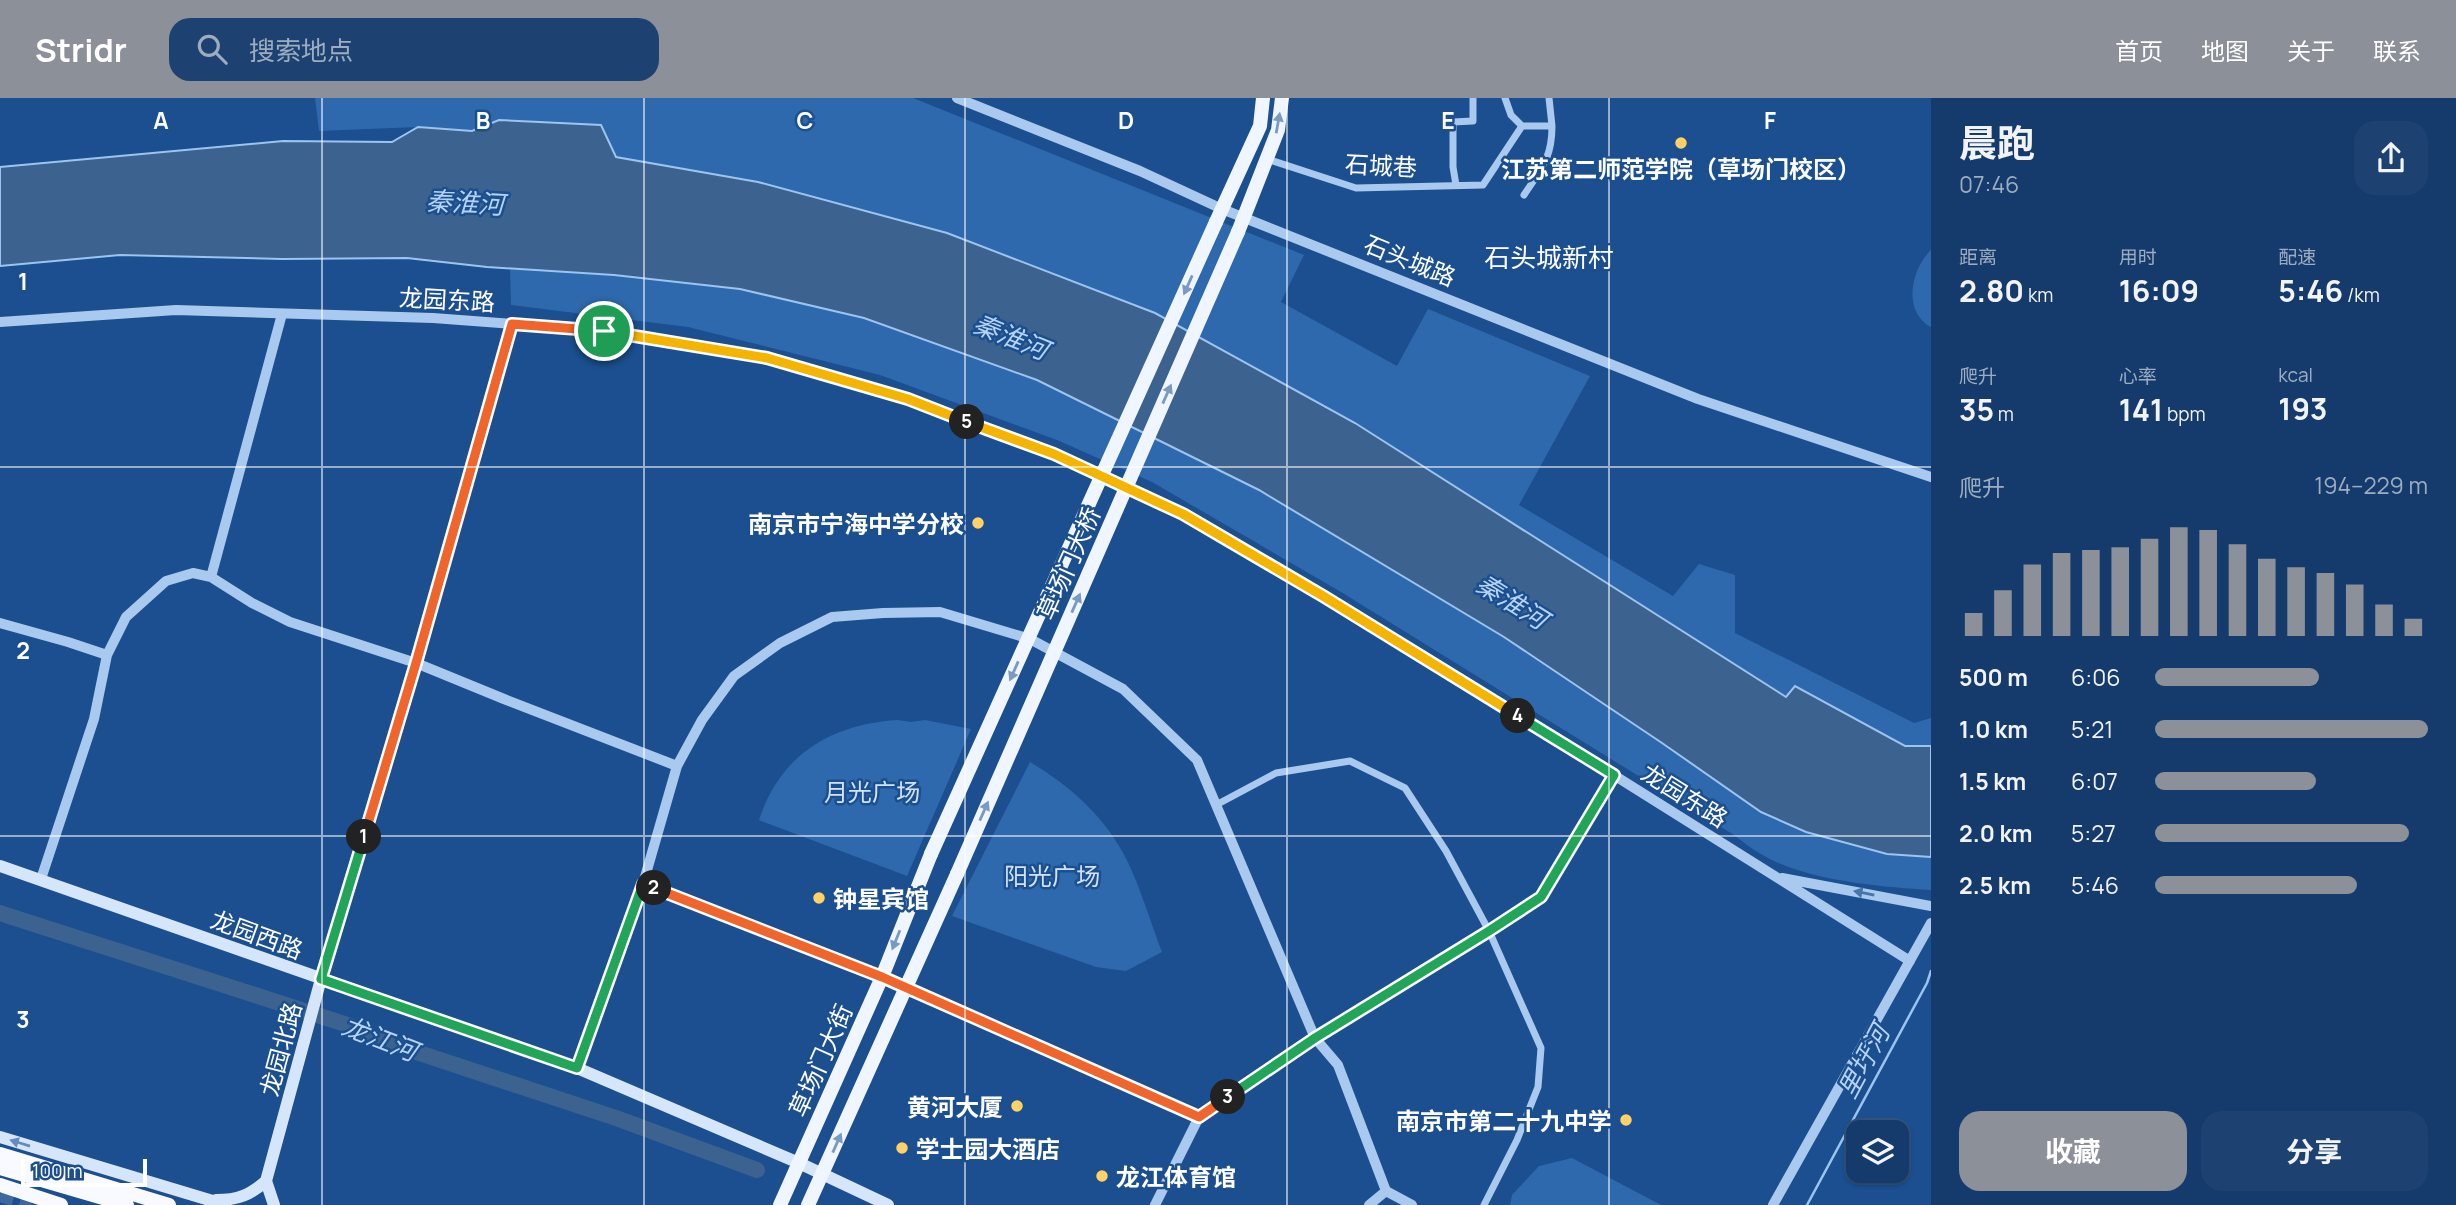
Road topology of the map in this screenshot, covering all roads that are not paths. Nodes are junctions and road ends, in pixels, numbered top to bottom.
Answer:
1 (957, 98) edge
2 (1264, 98) edge
3 (1282, 98) edge
4 (1473, 98) edge
5 (1505, 98) edge
6 (1549, 98) edge
7 (1522, 125) junction
8 (1552, 126) junction
9 (1267, 159) junction
10 (1456, 186) junction
11 (1524, 195) dead end
12 (1219, 216) junction
13 (1245, 218) junction
14 (282, 314) junction
15 (0, 322) edge
16 (512, 324) junction
17 (1931, 477) edge
18 (211, 577) junction
19 (0, 623) edge
20 (107, 655) junction
21 (416, 663) junction
22 (677, 766) junction
23 (1614, 775) junction
24 (1216, 805) junction
25 (931, 854) joint
26 (0, 866) edge
27 (957, 874) joint
28 (1776, 876) junction
29 (41, 879) junction
30 (643, 884) junction
31 (1931, 906) edge
32 (1931, 923) edge
33 (1489, 931) junction
34 (1910, 961) junction
35 (882, 977) junction
36 (321, 979) junction
37 (905, 987) junction
38 (1315, 1038) junction
39 (577, 1068) junction
40 (1199, 1117) junction
41 (0, 1137) edge
42 (0, 1154) edge
43 (799, 1163) junction
44 (0, 1168) edge
45 (823, 1174) junction
46 (266, 1181) junction
47 (0, 1185) edge
48 (1385, 1191) junction
49 (207, 1200) junction
50 (61, 1205) edge
51 (127, 1205) edge
52 (169, 1205) edge
53 (226, 1205) edge
54 (274, 1205) edge
55 (780, 1205) edge
56 (808, 1205) edge
57 (888, 1205) edge
58 (1155, 1205) edge
59 (1369, 1205) edge
60 (1412, 1205) edge
61 (1485, 1205) edge
62 (1773, 1205) edge

1 - 12 street, 石头城路
2 - 12 main road
9 -> 3 main road
4 - 10 street
5 - 7 street
6 - 8 street
7 - 8 street
7 - 10 street, 石城巷
8 - 11 street
9 - 10 street, 石城巷
9 - 13 main road
12 - 13 street, 石头城路
12 -> 25 main road, 草场门大桥, bridge
13 - 17 street, 石头城路
27 -> 13 main road, 草场门大桥, bridge
14 - 15 street, 龙园东路
14 - 16 street, 龙园东路
14 - 18 street
16 - 21 main road, 龙园北路
16 - 23 street, 龙园东路
18 - 20 street
18 - 21 street
19 - 20 street
20 - 29 street
21 - 22 street
21 - 36 main road, 龙园北路
22 - 24 street
22 - 30 street
23 - 28 street, 龙园东路
23 - 33 street
24 - 33 street
24 - 38 street
25 -> 35 main road, 草场门大街
26 - 29 main road, 龙园西路
27 - 37 main road, 草场门大街
31 -> 28 street
28 - 34 street, 龙园东路
29 - 36 main road, 龙园西路
30 - 35 street
30 - 39 street
32 - 34 street
33 - 38 street
33 - 61 street
34 - 62 street
35 - 37 street
35 - 43 main road, 草场门大街
36 - 39 main road, 龙园西路
36 - 46 main road, 龙园北路
37 - 40 street
45 -> 37 main road, 草场门大街
38 - 40 street
38 - 48 street
39 - 43 main road, 龙园西路
40 - 58 street
49 -> 41 main road
42 - 52 highway
43 - 45 main road, 龙园西路
43 - 55 main road, 草场门大街
44 - 51 highway
45 - 56 main road, 草场门大街
45 - 57 main road, 龙园西路
46 - 49 main road
46 - 54 main road
47 - 50 highway
48 - 59 street
48 - 60 street
49 - 53 main road

